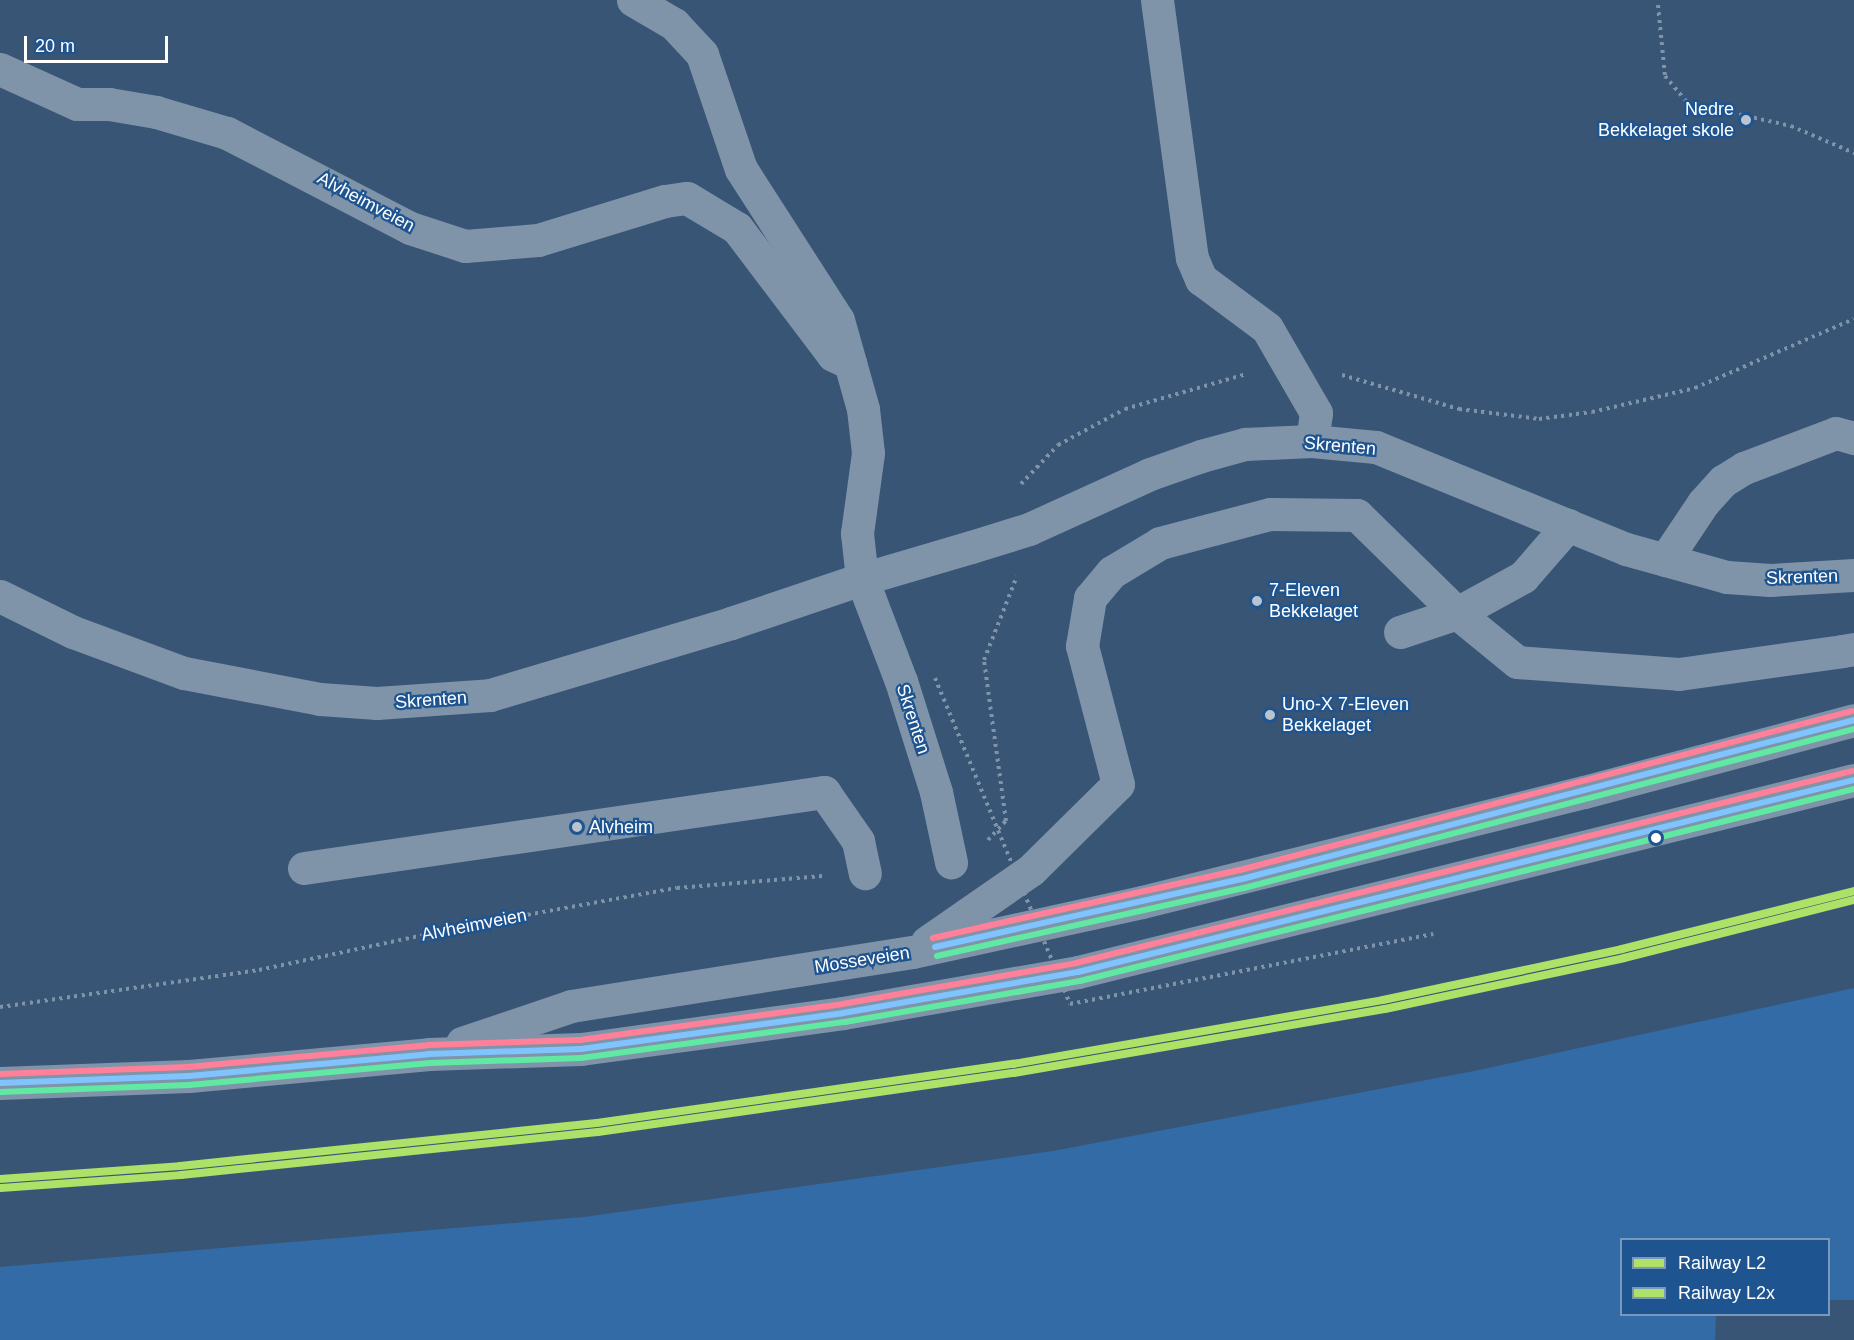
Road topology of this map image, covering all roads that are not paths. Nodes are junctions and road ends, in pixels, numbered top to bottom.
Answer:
1 (633, 0) edge
2 (1157, 0) edge
3 (0, 69) edge
4 (850, 363) junction
5 (1854, 438) edge
6 (1312, 441) junction
7 (1568, 525) junction
8 (1665, 560) junction
9 (1854, 575) edge
10 (862, 579) junction
11 (0, 596) edge
12 (1457, 613) junction
13 (1400, 632) dead end
14 (1848, 650) edge
15 (1854, 720) edge
16 (1854, 780) edge
17 (951, 862) road end
18 (304, 868) dead end
19 (1031, 870) joint
20 (864, 873) road end
21 (913, 952) junction
22 (429, 1054) junction
23 (0, 1083) edge

1 - 4 street
2 - 6 street
3 - 4 street, Alvheimveien
4 - 10 street
5 - 8 street
6 - 7 street, Skrenten
6 - 10 street, Skrenten, bridge
7 - 8 street, Skrenten
7 - 12 street
8 - 9 street, Skrenten
10 - 11 street, Skrenten
10 - 17 street, Skrenten
12 - 13 street
12 - 14 street
12 - 19 street
15 - 21 highway, Mosseveien
16 - 22 highway, Mosseveien
18 - 20 street
19 - 21 highway
21 - 22 highway, Mosseveien
22 - 23 highway, Mosseveien

